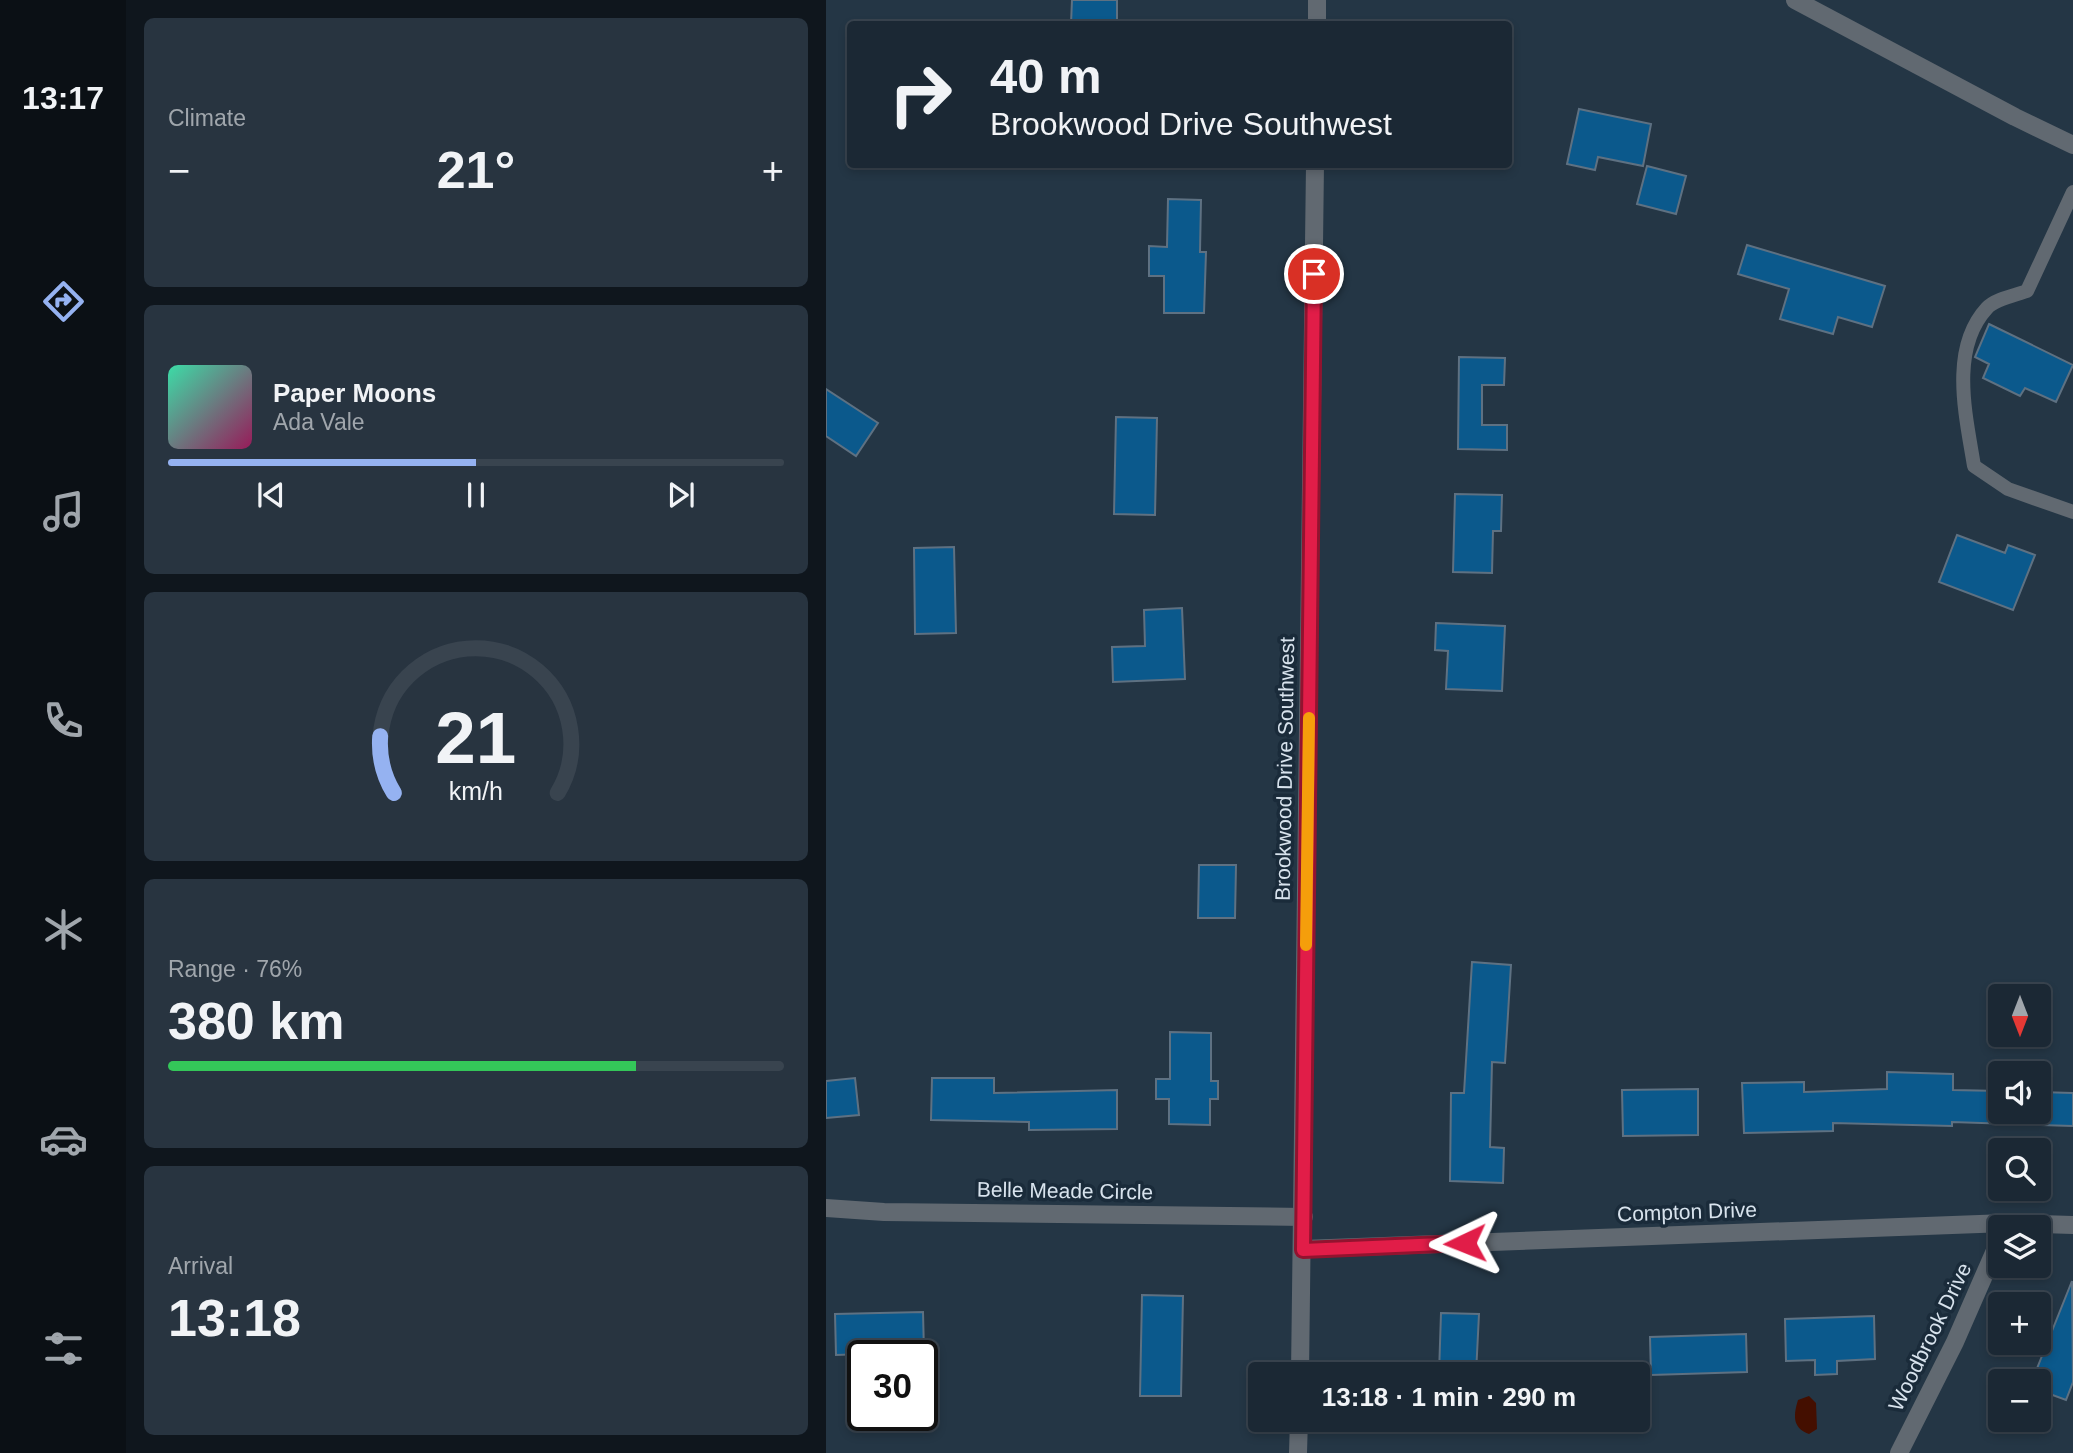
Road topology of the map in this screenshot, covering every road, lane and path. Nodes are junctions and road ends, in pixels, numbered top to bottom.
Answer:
1 (1317, 0) edge
2 (1795, 0) edge
3 (1317, 21) edge
4 (2073, 145) edge
5 (1315, 168) edge
6 (2073, 192) edge
7 (2073, 512) edge
8 (826, 1208) edge
9 (1304, 1217) junction
10 (2073, 1225) edge
11 (2051, 1227) edge
12 (1988, 1230) edge
13 (1303, 1250) junction
14 (1988, 1267) edge
15 (1300, 1362) edge
16 (1299, 1432) edge
17 (1298, 1453) edge
18 (1899, 1453) edge

1 - 3 street
2 - 4 street
5 - 9 street, Brookwood Drive Southwest
6 - 7 lane
8 - 9 street, Belle Meade Circle
9 - 13 street, Brookwood Drive Southwest
10 - 11 street, Compton Drive
12 - 13 street, Compton Drive
13 - 15 street, Brookwood Drive Southwest
14 - 18 street, Woodbrook Drive
16 - 17 street

